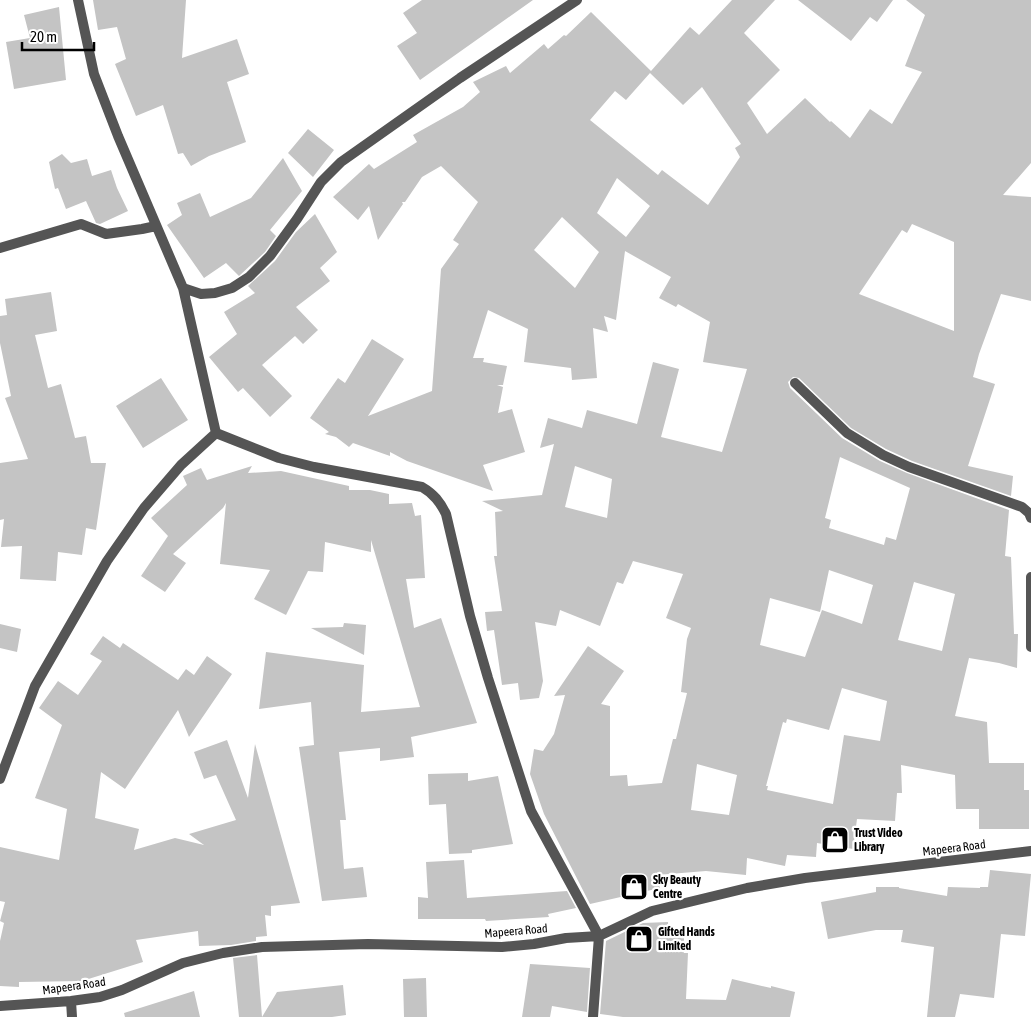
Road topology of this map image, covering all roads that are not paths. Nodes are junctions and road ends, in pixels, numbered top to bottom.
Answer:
1 (78, 0) edge
2 (577, 0) edge
3 (156, 226) junction
4 (0, 248) edge
5 (182, 288) junction
6 (795, 383) dead end
7 (216, 433) junction
8 (1031, 518) edge
9 (1031, 577) edge
10 (1031, 648) edge
11 (0, 779) edge
12 (1031, 851) edge
13 (599, 936) junction
14 (71, 1001) junction
15 (0, 1006) edge
16 (72, 1017) edge
17 (593, 1017) edge

1 - 3 street
2 - 5 street
3 - 4 street
3 - 5 street
5 - 7 street
6 - 8 street
7 - 11 street
7 - 13 street
9 - 10 street
12 - 13 street, Mapeera Road
13 - 14 street, Mapeera Road
13 - 17 street
14 - 15 street, Mapeera Road
14 - 16 street

